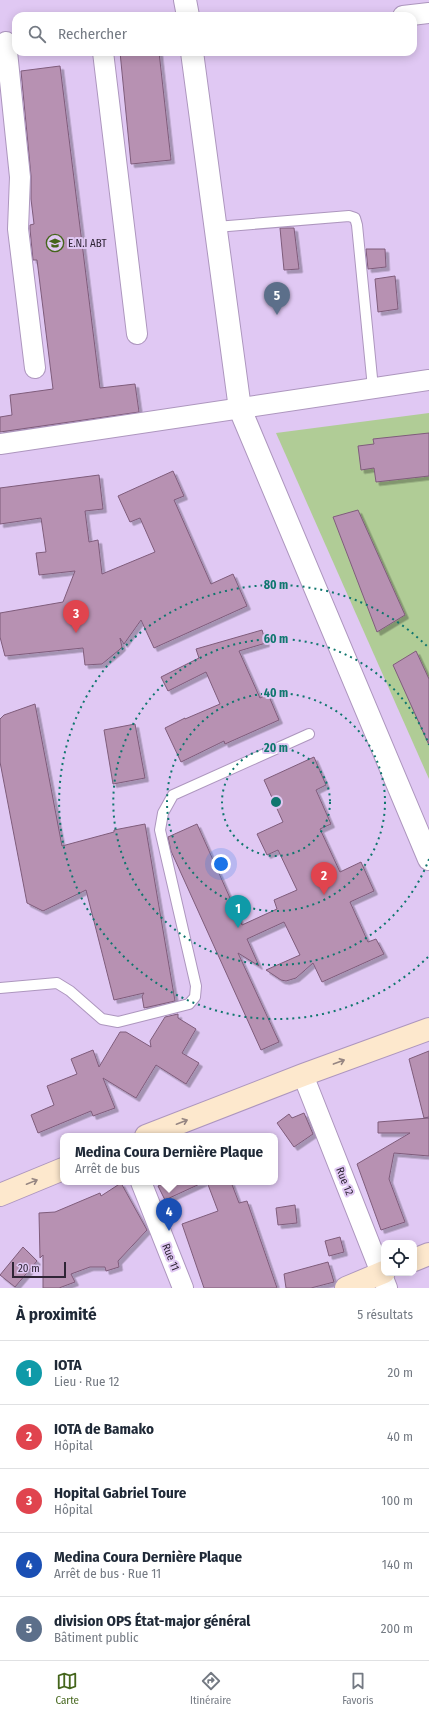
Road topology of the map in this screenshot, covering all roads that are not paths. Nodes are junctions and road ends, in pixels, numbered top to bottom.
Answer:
1 (185, 0) edge
2 (187, 12) edge
3 (429, 13) edge
4 (417, 14) edge
5 (7, 42) edge
6 (103, 56) edge
7 (193, 56) edge
8 (216, 227) junction
9 (137, 334) dead end
10 (35, 368) dead end
11 (429, 380) edge
12 (374, 388) junction
13 (240, 409) junction
14 (0, 444) edge
15 (309, 734) dead end
16 (429, 859) edge
17 (0, 988) edge
18 (429, 1029) edge
19 (303, 1075) junction
20 (154, 1133) edge
21 (60, 1170) edge
22 (142, 1185) edge
23 (0, 1195) edge
24 (429, 1254) edge
25 (417, 1259) edge
26 (384, 1278) edge
27 (183, 1288) edge
28 (346, 1288) edge

1 - 2 street
3 - 4 street
5 - 10 street
6 - 9 street
7 - 8 street
8 - 12 lane
8 - 13 street
11 - 12 street
12 - 13 street
13 - 14 street
13 - 16 street
15 - 17 lane
19 -> 18 main road
20 -> 19 main road
19 - 26 street, Rue 12
23 -> 21 main road
22 - 27 street, Rue 11
24 - 25 main road
26 - 28 main road

